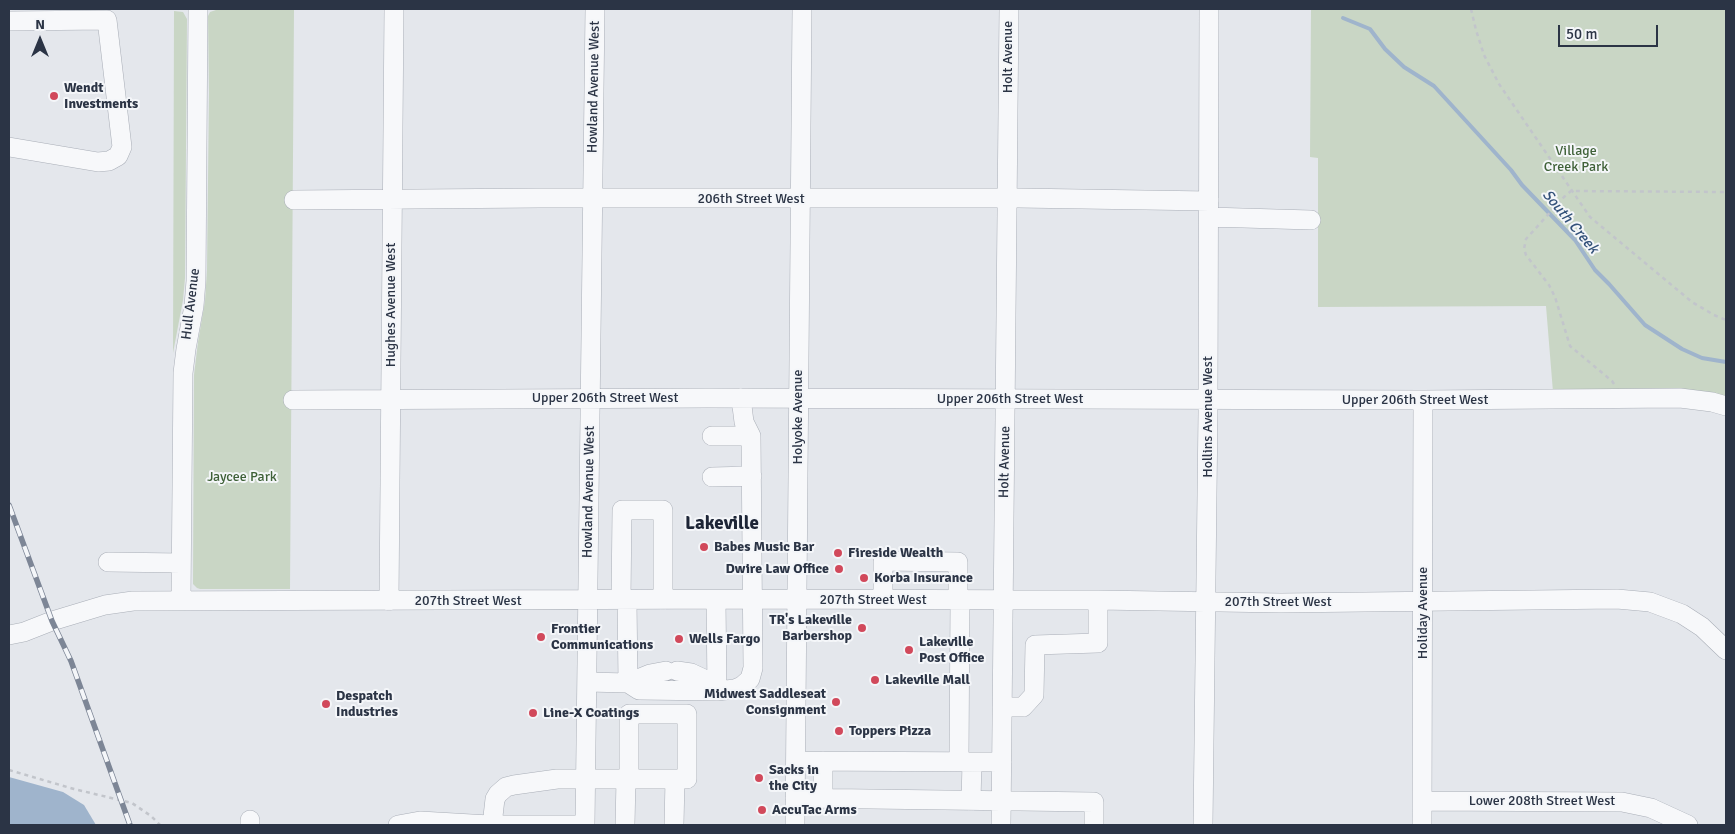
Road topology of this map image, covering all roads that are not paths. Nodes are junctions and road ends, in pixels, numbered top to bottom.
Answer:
1 (198, 9) edge
2 (394, 9) edge
3 (595, 9) edge
4 (802, 9) edge
5 (1009, 9) edge
6 (1209, 9) edge
7 (19, 17) edge
8 (9, 147) edge
9 (593, 198) junction
10 (1008, 198) junction
11 (800, 199) junction
12 (294, 200) dead end
13 (392, 200) junction
14 (1209, 209) junction
15 (1311, 220) dead end
16 (591, 398) junction
17 (741, 398) junction
18 (799, 398) junction
19 (390, 399) junction
20 (1006, 399) junction
21 (1208, 399) junction
22 (293, 400) dead end
23 (1423, 400) junction
24 (1726, 406) edge
25 (712, 436) dead end
26 (751, 436) junction
27 (752, 476) junction
28 (712, 477) dead end
29 (108, 562) dead end
30 (181, 563) junction
31 (752, 599) junction
32 (181, 600) junction
33 (624, 600) junction
34 (663, 600) junction
35 (716, 600) junction
36 (797, 600) junction
37 (883, 600) junction
38 (959, 600) junction
39 (1098, 600) junction
40 (1423, 600) junction
41 (389, 601) junction
42 (588, 601) junction
43 (1003, 601) junction
44 (1206, 602) junction
45 (9, 634) edge
46 (1726, 650) edge
47 (588, 682) junction
48 (628, 683) junction
49 (717, 688) junction
50 (1002, 707) junction
51 (796, 761) junction
52 (823, 761) junction
53 (966, 762) junction
54 (1002, 762) junction
55 (586, 779) junction
56 (628, 779) junction
57 (675, 779) junction
58 (795, 798) junction
59 (823, 798) junction
60 (971, 801) junction
61 (1001, 801) junction
62 (1422, 801) junction
63 (443, 824) edge
64 (398, 825) edge
65 (492, 825) edge
66 (585, 825) edge
67 (625, 825) edge
68 (674, 825) edge
69 (795, 825) edge
70 (1001, 825) edge
71 (1094, 825) edge
72 (1203, 825) edge
73 (1422, 825) edge
74 (1688, 825) edge

1 - 30 street, Hull Avenue
2 - 13 street, Hughes Avenue West
3 - 9 street, Howland Avenue West
4 - 11 street, Holyoke Avenue
5 - 10 street, Holt Avenue
6 - 14 street, Hollins Avenue West
7 - 8 street
9 - 11 street, 206th Street West
9 - 13 street, 206th Street West
9 - 16 street, Howland Avenue West
10 - 11 street, 206th Street West
10 - 14 street, 206th Street West
10 - 20 street, Holt Avenue
11 - 18 street, Holyoke Avenue
12 - 13 street, 206th Street West
13 - 19 street, Hughes Avenue West
14 - 15 street, 206th Street West
14 - 21 street, Hollins Avenue West
16 - 17 street, Upper 206th Street West
16 - 19 street, Upper 206th Street West
16 - 42 street, Howland Avenue West
17 - 18 street, Upper 206th Street West
17 - 26 street
18 - 20 street, Upper 206th Street West
18 - 36 street, Holyoke Avenue
19 - 22 street, Upper 206th Street West
19 - 41 street, Hughes Avenue West
20 - 21 street, Upper 206th Street West
20 - 43 street, Holt Avenue
21 - 23 street, Upper 206th Street West
21 - 44 street, Hollins Avenue West
23 - 24 street, Upper 206th Street West
23 - 40 street, Holiday Avenue
25 - 26 street
26 - 27 street
27 - 28 street
27 - 31 street
29 - 30 street
30 - 32 street, Hull Avenue
31 - 35 street, 207th Street West
31 - 36 street, 207th Street West
31 - 49 street
32 - 41 street, 207th Street West
32 - 45 street, 207th Street West
33 - 34 street, 207th Street West
33 - 34 street
33 - 42 street, 207th Street West
33 - 48 street
34 - 35 street, 207th Street West
35 - 49 street
36 - 37 street, 207th Street West
36 - 51 street, Holyoke Avenue
37 - 38 street, 207th Street West
37 - 38 street
38 - 43 street, 207th Street West
38 - 53 street
39 - 43 street, 207th Street West
39 - 44 street, 207th Street West
39 - 50 street
40 - 44 street, 207th Street West
40 - 46 street, 207th Street West
40 - 62 street, Holiday Avenue
41 - 42 street, 207th Street West
42 - 47 street, Howland Avenue West
43 - 50 street, Holt Avenue
44 - 72 street, Hollins Avenue West
47 - 48 street
47 - 55 street, Howland Avenue West
48 - 49 street
48 - 49 street
50 - 54 street, Holt Avenue
51 - 52 street
51 - 58 street, Holyoke Avenue
52 - 53 street
52 - 59 street
53 - 54 street
53 - 60 street
54 - 61 street, Holt Avenue
55 - 56 street
55 - 65 street
55 - 66 street, Howland Avenue West
56 - 57 street
56 - 57 street
56 - 67 street
57 - 68 street
58 - 59 street
58 - 69 street, Holyoke Avenue
59 - 60 street
60 - 61 street
61 - 70 street, Holt Avenue
61 - 71 street
62 - 73 street, Holiday Avenue
62 - 74 street, Lower 208th Street West
63 - 64 street
63 - 65 street
65 - 66 street

